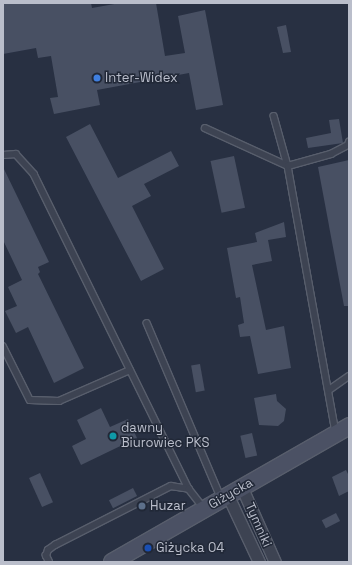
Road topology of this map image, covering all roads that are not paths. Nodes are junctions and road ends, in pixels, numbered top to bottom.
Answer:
1 (274, 116) dead end
2 (205, 128) dead end
3 (349, 142) edge
4 (3, 155) edge
5 (288, 166) junction
6 (147, 323) dead end
7 (3, 346) edge
8 (130, 370) junction
9 (349, 376) edge
10 (329, 390) junction
11 (342, 430) edge
12 (189, 489) junction
13 (231, 494) junction
14 (204, 509) junction
15 (49, 562) edge
16 (112, 562) edge
17 (259, 562) edge
18 (275, 562) edge

1 - 5 lane
2 - 5 lane
3 - 5 lane
4 - 8 lane
5 - 10 lane
6 - 13 lane
7 - 8 lane
8 - 12 lane
9 - 10 lane
10 - 11 lane
11 - 13 street, Giżycka
12 - 14 lane
12 - 15 lane
13 - 14 street, Giżycka
13 - 17 street, Tymniki
13 - 18 street, Tymniki
14 - 16 street, Giżycka

